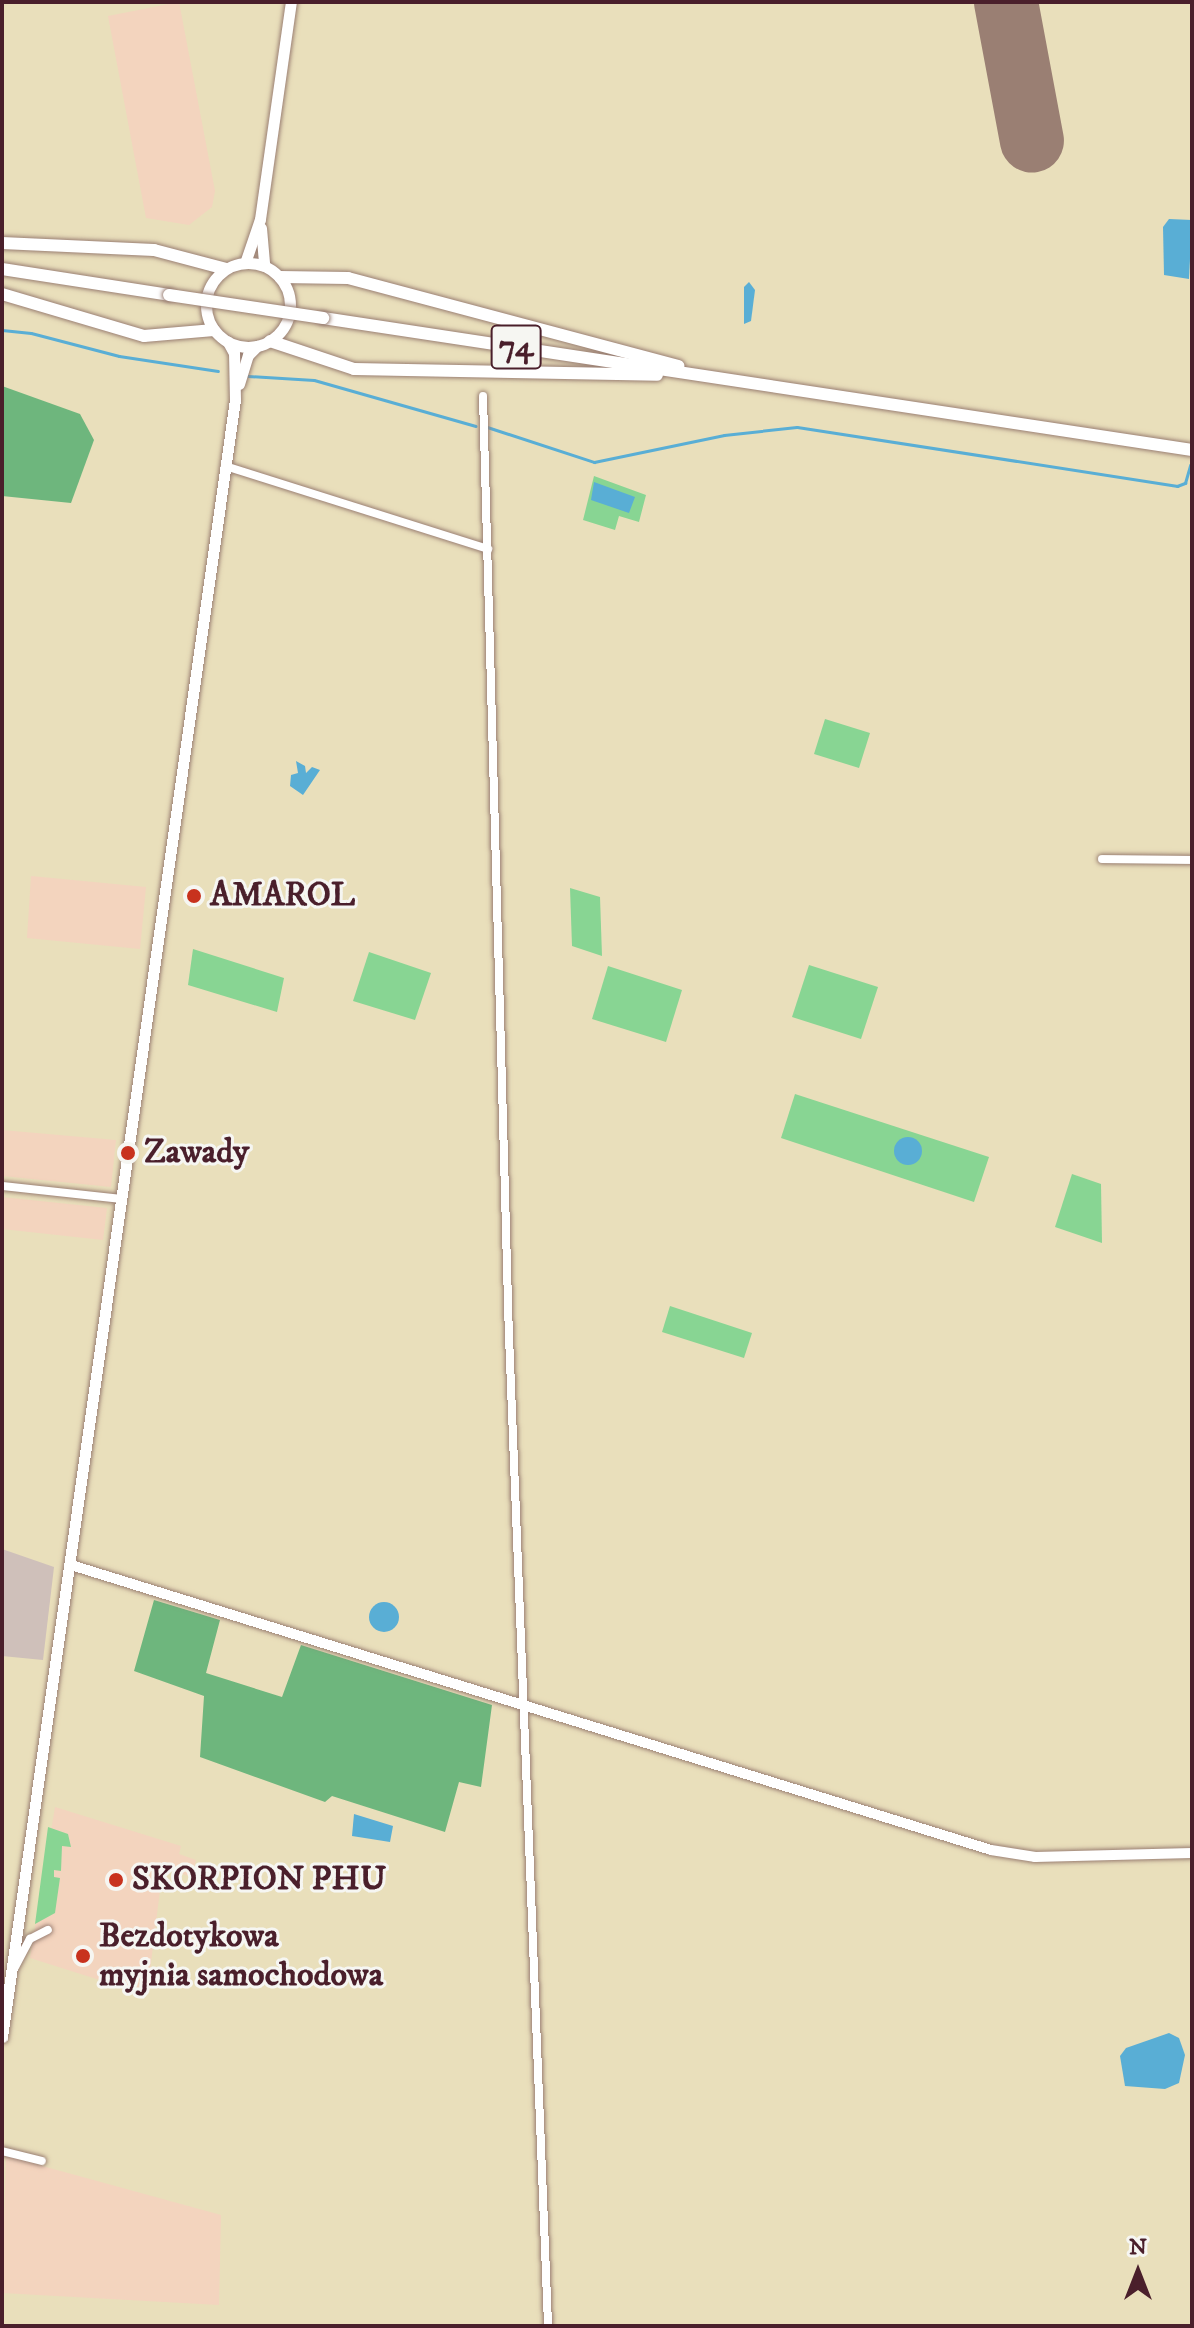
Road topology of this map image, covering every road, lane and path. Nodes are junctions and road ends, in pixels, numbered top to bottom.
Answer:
1 (291, 2) edge
2 (260, 219) junction
3 (2, 243) edge
4 (245, 263) junction
5 (264, 266) junction
6 (2, 269) edge
7 (226, 269) junction
8 (280, 277) junction
9 (2, 294) edge
10 (214, 330) junction
11 (270, 341) junction
12 (228, 342) junction
13 (257, 346) junction
14 (708, 376) junction
15 (483, 396) dead end
16 (235, 400) junction
17 (1192, 450) edge
18 (225, 466) junction
19 (488, 549) junction
20 (1102, 859) dead end
21 (1192, 860) edge
22 (2, 1186) edge
23 (122, 1199) junction
24 (71, 1565) junction
25 (524, 1707) junction
26 (1192, 1853) edge
27 (48, 1930) dead end
28 (13, 1972) junction
29 (2, 2037) edge
30 (2, 2151) edge
31 (42, 2161) dead end
32 (548, 2326) edge

1 - 2 main road
2 - 4 main road
2 - 5 main road
3 - 7 main road
4 - 5 main road
4 - 7 main road
5 - 8 main road
6 - 14 main road, 74, bridge
7 - 10 main road
8 - 11 main road
8 - 14 main road
9 - 10 main road
10 - 12 main road
11 - 13 main road
11 - 14 main road
12 - 13 main road
12 - 16 main road
13 - 16 main road
14 - 17 main road, 74
15 - 19 street
16 - 18 main road
18 - 19 street
18 - 23 main road
19 - 25 street
20 - 21 street
22 - 23 street
23 - 24 main road
24 - 25 street
24 - 28 main road
25 - 26 street
25 - 32 street
27 - 28 street
28 - 29 main road
30 - 31 street

